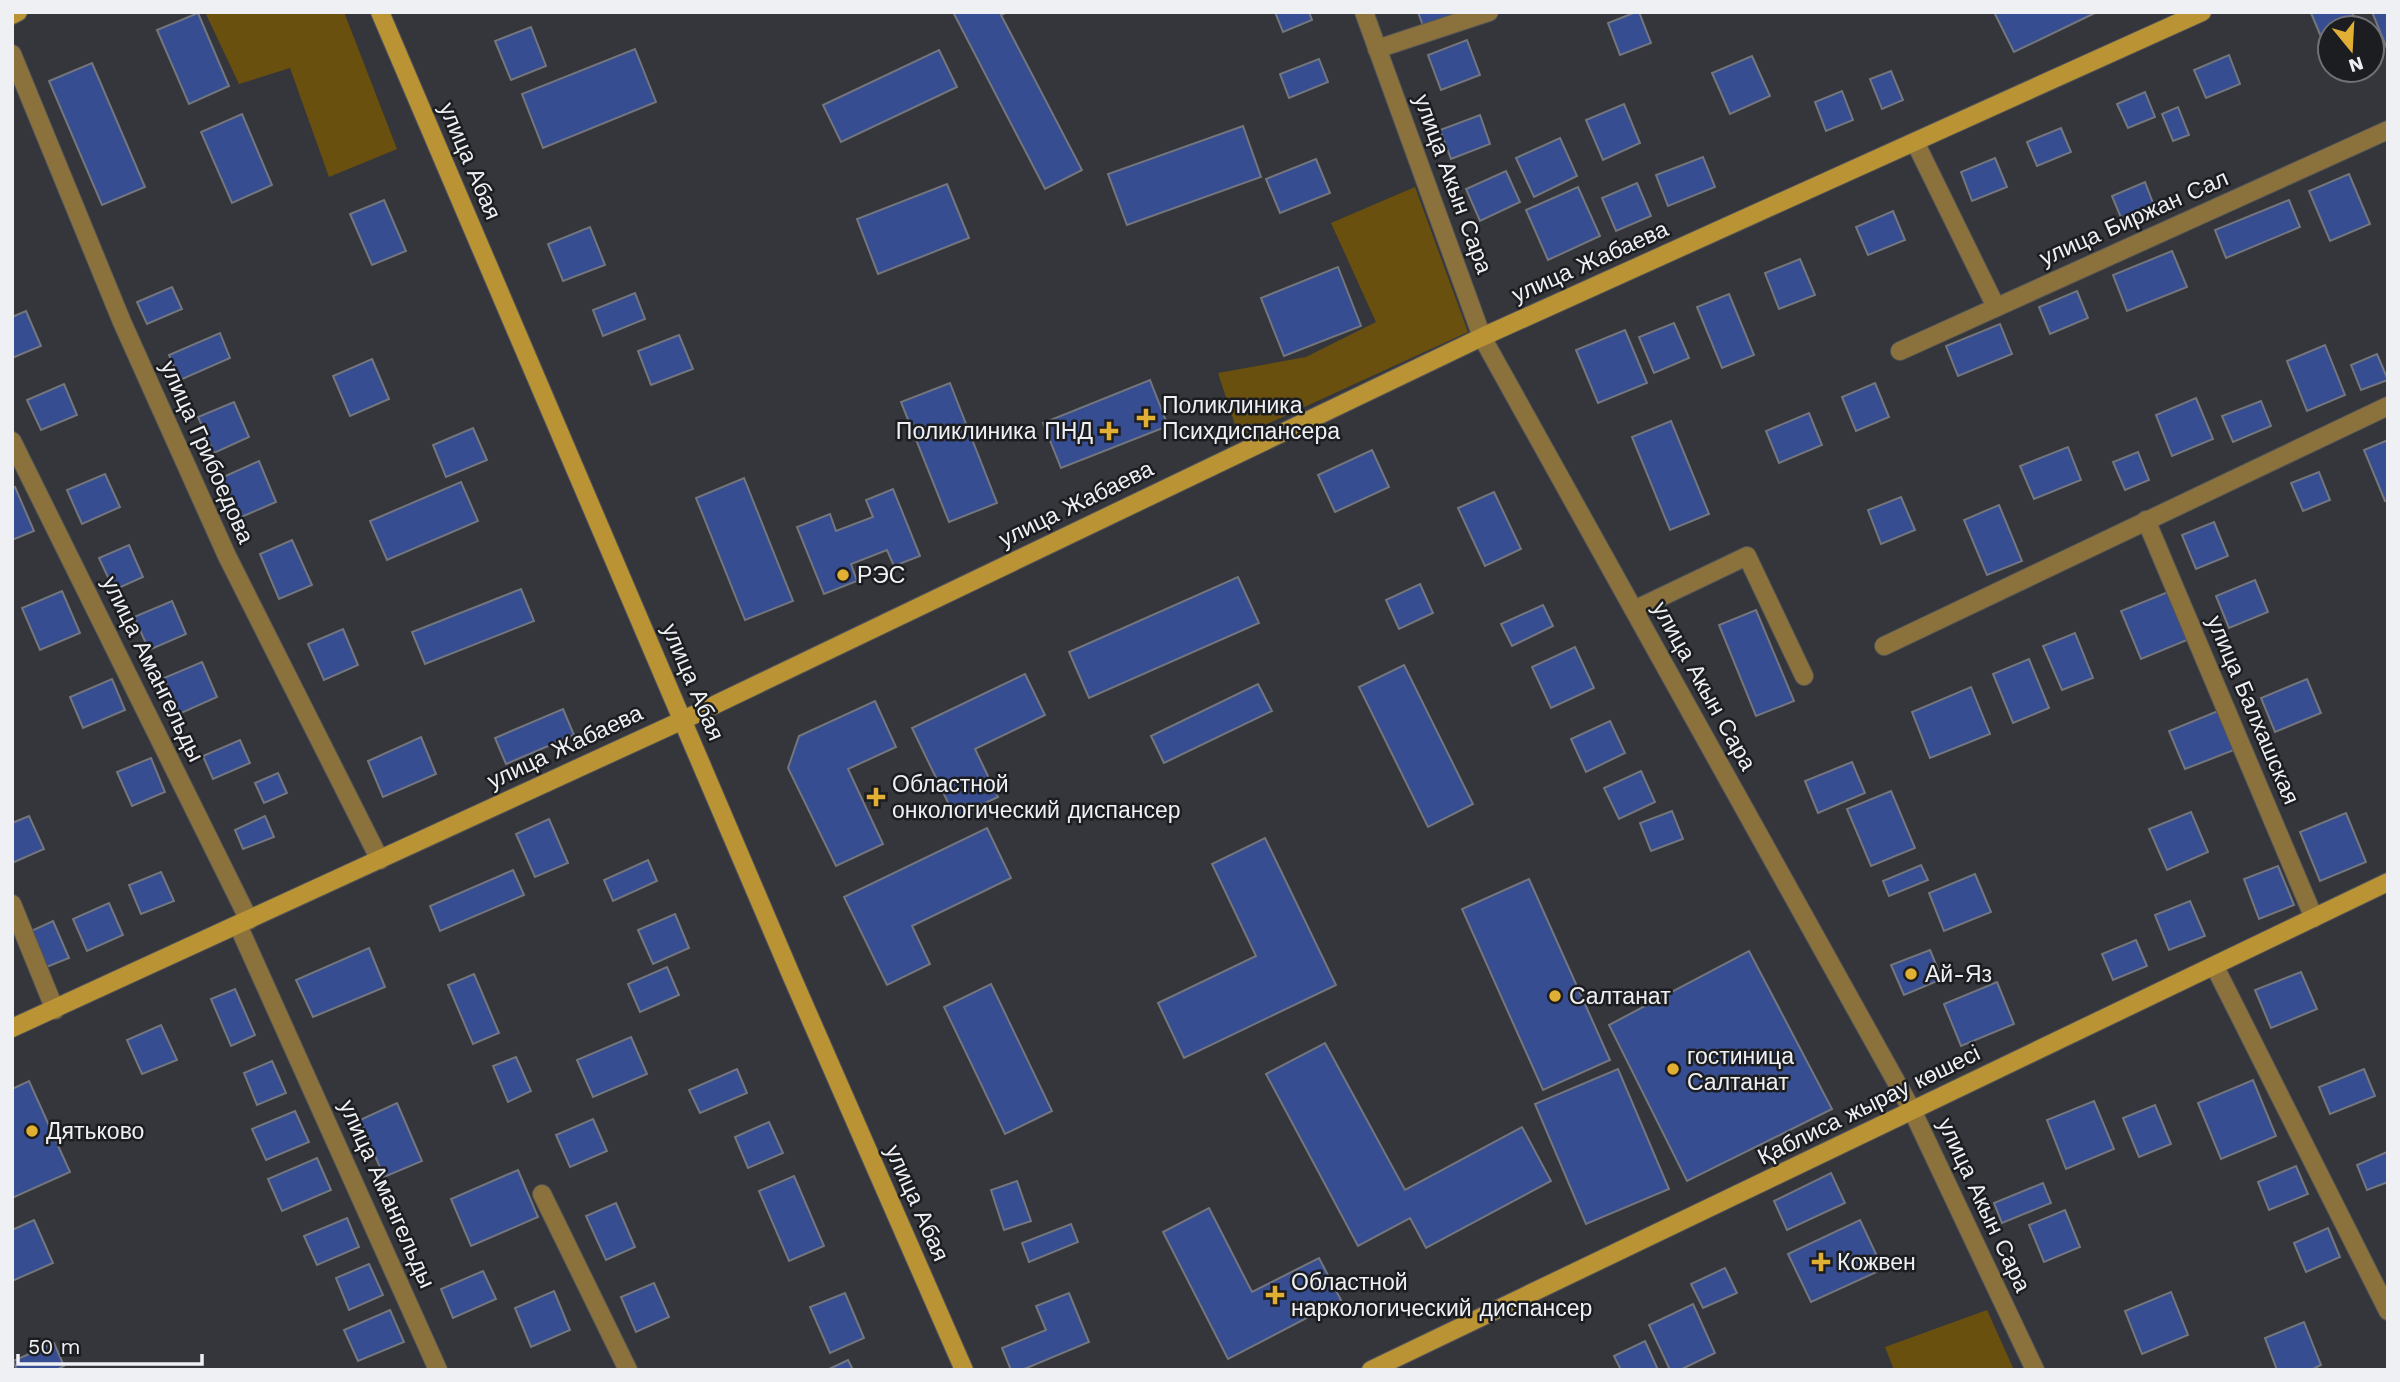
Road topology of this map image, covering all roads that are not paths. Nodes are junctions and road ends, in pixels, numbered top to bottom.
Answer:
1 (18, 12) edge
2 (380, 12) edge
3 (1364, 12) edge
4 (1489, 12) edge
5 (2202, 12) edge
6 (12, 15) edge
7 (1377, 49) junction
8 (12, 54) edge
9 (2388, 130) edge
10 (1915, 142) junction
11 (1996, 307) junction
12 (1482, 337) junction
13 (1900, 351) dead end
14 (2388, 406) edge
15 (12, 441) edge
16 (2146, 520) junction
17 (1633, 610) junction
18 (1884, 646) dead end
19 (1804, 676) dead end
20 (683, 720) junction
21 (380, 860) junction
22 (2388, 883) edge
23 (12, 904) edge
24 (2314, 918) junction
25 (243, 923) junction
26 (2214, 967) junction
27 (54, 1010) junction
28 (12, 1028) edge
29 (1913, 1112) junction
30 (542, 1194) dead end
31 (2388, 1311) edge
32 (438, 1370) edge
33 (628, 1370) edge
34 (964, 1370) edge
35 (1371, 1370) edge
36 (2035, 1370) edge

1 - 6 street
2 - 20 street, улица Абая
3 - 7 street, улица Акын Сара
4 - 7 street
5 - 10 street, улица Жабаева
7 - 12 street, улица Акын Сара
8 - 21 street, улица Грибоедова
9 - 11 street, улица Биржан Сал
10 - 11 street
10 - 12 street, улица Жабаева
11 - 13 street, улица Биржан Сал
12 - 17 street, улица Акын Сара
12 - 20 street, улица Жабаева
14 - 16 street
15 - 25 street, улица Амангельды
16 - 18 street
16 - 24 street, улица Балхашская
17 - 19 street
17 - 29 street, улица Акын Сара
20 - 21 street, улица Жабаева
20 - 34 street, улица Абая
21 - 25 street, улица Жабаева
22 - 24 street, Қаблиса жырау көшесі
23 - 27 street
24 - 26 street, Қаблиса жырау көшесі
25 - 27 street, улица Жабаева
25 - 32 street, улица Амангельды
26 - 29 street, Қаблиса жырау көшесі
26 - 31 street
27 - 28 street, улица Жабаева
29 - 35 street, Қаблиса жырау көшесі
29 - 36 street, улица Акын Сара
30 - 33 street

